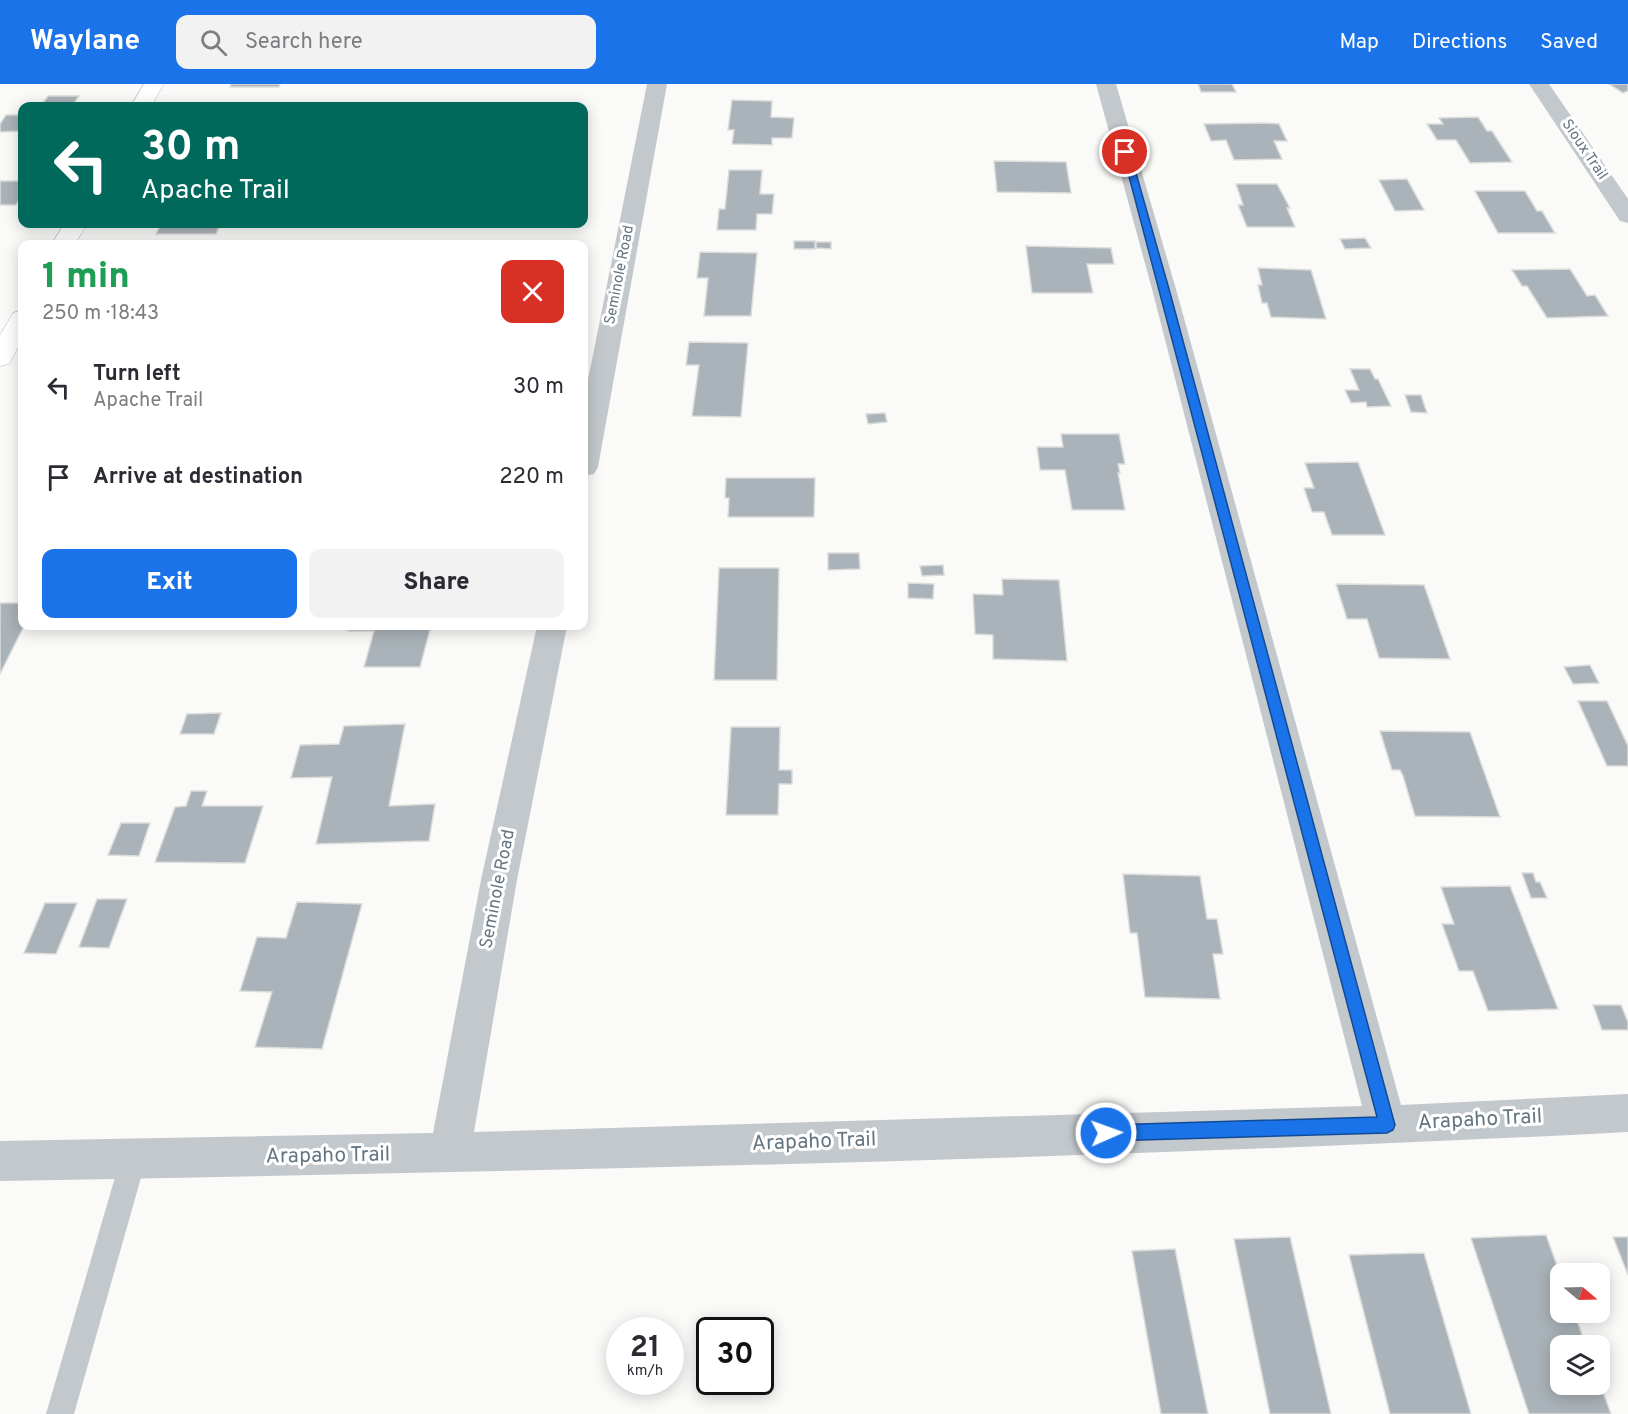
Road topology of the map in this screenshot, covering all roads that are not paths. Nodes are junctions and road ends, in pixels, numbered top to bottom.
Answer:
1 (154, 84) edge
2 (657, 84) edge
3 (1106, 84) edge
4 (1539, 84) edge
5 (143, 102) edge
6 (1628, 216) edge
7 (18, 325) edge
8 (0, 358) edge
9 (588, 446) edge
10 (551, 630) edge
11 (1628, 1113) edge
12 (1387, 1125) junction
13 (450, 1153) junction
14 (133, 1160) junction
15 (0, 1161) edge
16 (60, 1414) edge

1 - 5 street
2 - 9 street, Seminole Road
3 - 12 street
4 - 6 street, Sioux Trail
7 - 8 street
10 - 13 street, Seminole Road
11 - 12 street, Arapaho Trail
12 - 13 street, Arapaho Trail
13 - 14 street, Arapaho Trail
14 - 15 street, Arapaho Trail
14 - 16 lane

